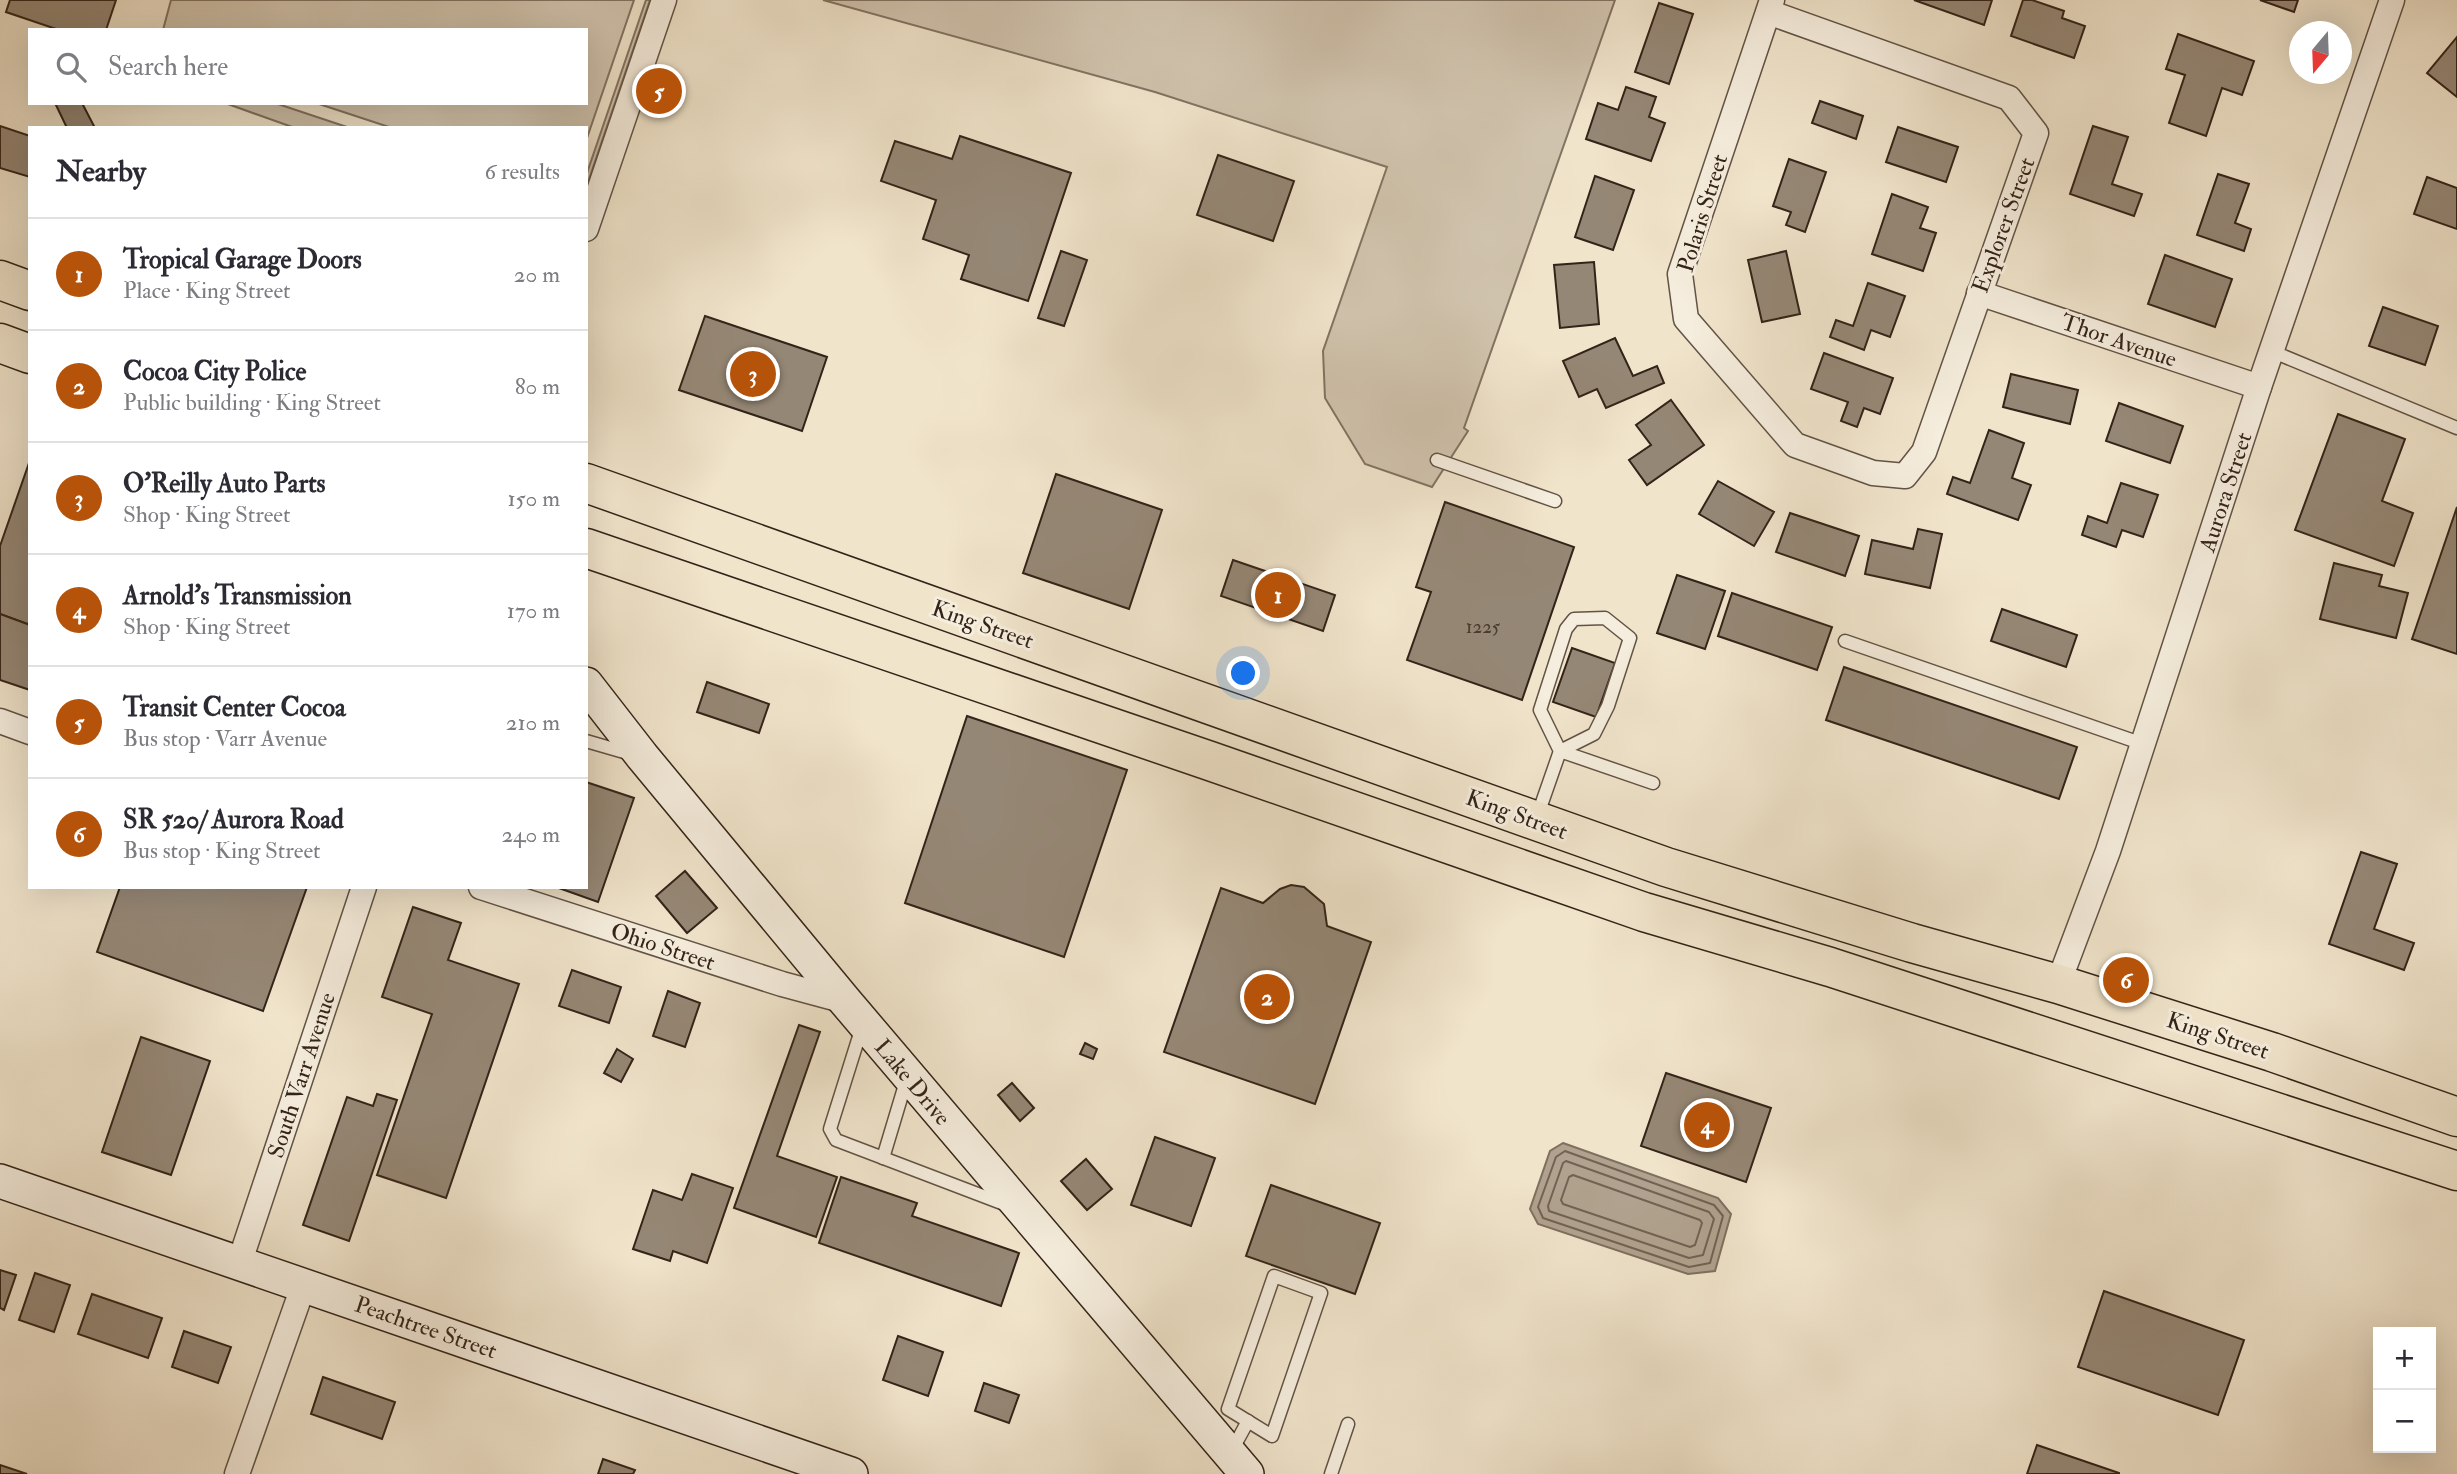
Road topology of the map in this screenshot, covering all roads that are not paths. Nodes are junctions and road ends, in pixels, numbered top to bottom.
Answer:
1 (664, 0) edge
2 (2392, 0) edge
3 (1770, 6) edge
4 (588, 223) edge
5 (0, 280) edge
6 (28, 289) edge
7 (1979, 293) junction
8 (0, 343) edge
9 (2271, 351) junction
10 (28, 353) edge
11 (2259, 387) junction
12 (2457, 429) edge
13 (1437, 460) dead end
14 (1905, 476) joint
15 (588, 485) edge
16 (1555, 501) dead end
17 (595, 557) edge
18 (1845, 642) dead end
19 (588, 687) edge
20 (0, 721) edge
21 (28, 731) edge
22 (588, 742) edge
23 (2143, 744) junction
24 (1560, 751) junction
25 (642, 756) junction
26 (1653, 783) dead end
27 (1535, 821) junction
28 (1524, 869) junction
29 (363, 889) edge
30 (487, 889) edge
31 (1767, 897) junction
32 (1830, 967) junction
33 (2058, 984) junction
34 (854, 1012) junction
35 (908, 1075) junction
36 (2457, 1117) edge
37 (883, 1158) junction
38 (2457, 1171) edge
39 (0, 1181) edge
40 (1021, 1210) junction
41 (239, 1264) junction
42 (304, 1284) junction
43 (1248, 1421) junction
44 (1348, 1424) dead end
45 (1239, 1464) edge
46 (237, 1474) edge
47 (851, 1474) edge
48 (1331, 1474) edge

1 - 4 street
2 - 9 street, Aurora Street
3 - 7 street, Explorer Street
3 - 14 street, Polaris Street
5 - 6 main road
7 - 11 street, Thor Avenue
7 - 14 street, Explorer Street
8 - 10 main road
9 - 11 street, Aurora Street
9 - 12 lane
11 - 23 street, Aurora Street
13 - 16 lane
15 - 27 main road, King Street
17 - 28 main road
18 - 23 lane
19 - 25 street, Lake Drive
20 - 21 street
22 - 25 lane
23 - 33 street, Aurora Street
24 - 24 lane
24 - 26 lane
24 - 27 lane
25 - 34 street, Lake Drive
27 - 31 main road, King Street
28 - 31 main road
28 - 32 main road
29 - 41 street, South Varr Avenue
30 - 34 street, Ohio Street
31 - 33 main road, King Street
32 - 33 main road
32 - 38 main road
33 - 36 main road, King Street
34 - 35 street, Lake Drive
34 - 37 lane
35 - 37 lane
35 - 40 street, Lake Drive
37 - 40 lane
39 - 41 street, Peachtree Street
40 - 45 street, Lake Drive
41 - 42 street, Peachtree Street
42 - 46 street
42 - 47 street, Peachtree Street
43 - 43 lane
43 - 45 lane
44 - 48 lane

